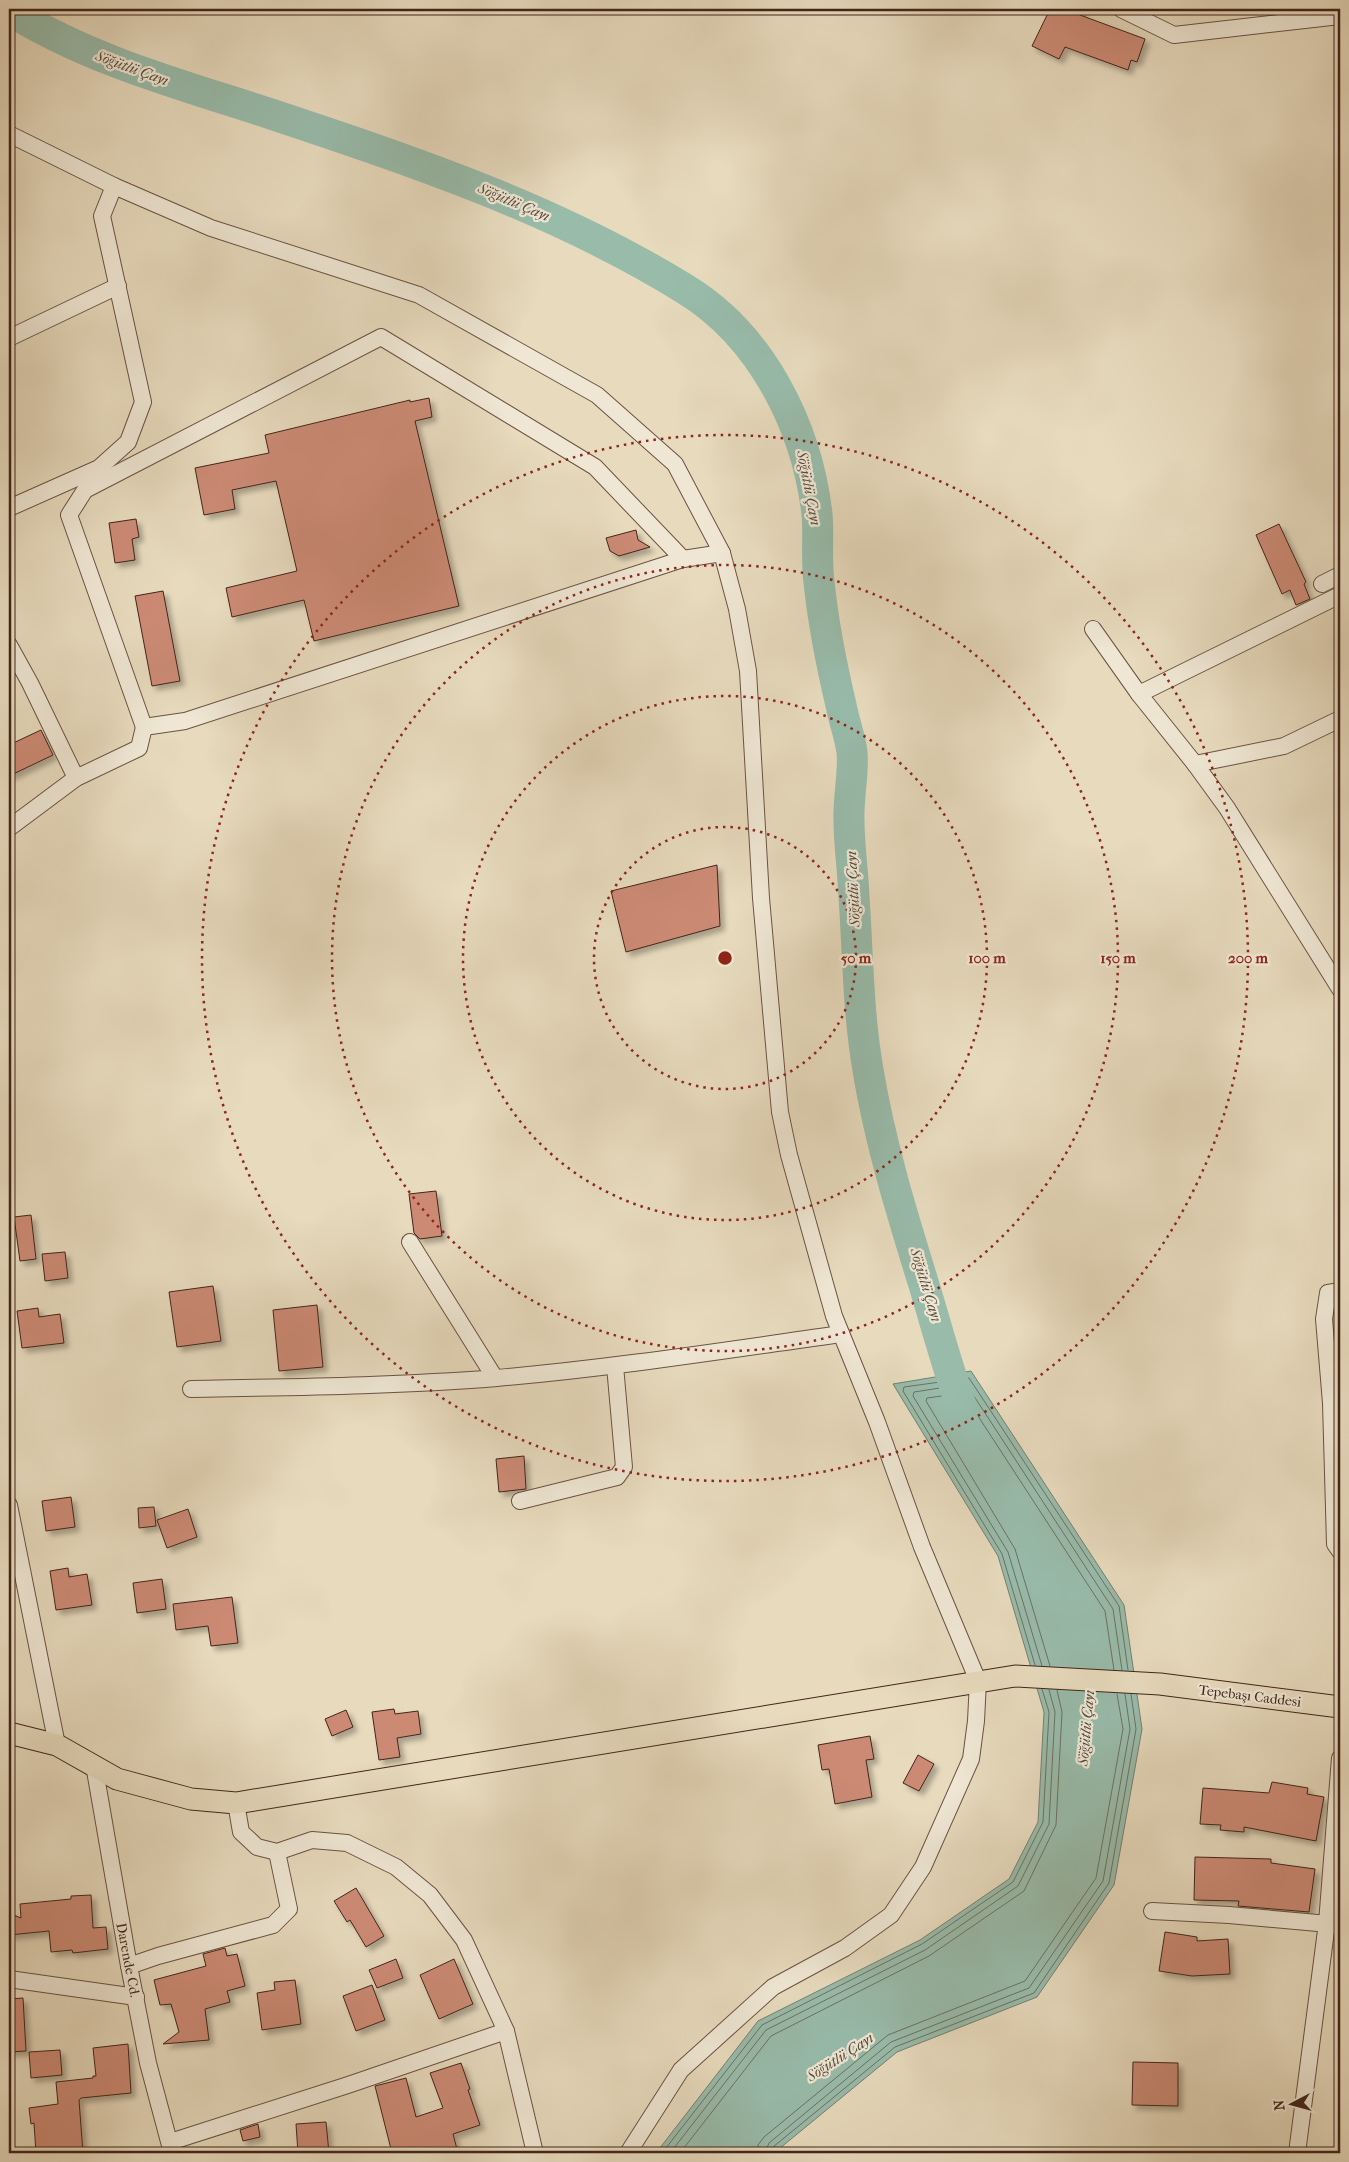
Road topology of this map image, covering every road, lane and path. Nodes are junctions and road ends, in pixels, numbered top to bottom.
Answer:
1 (1121, 9) edge
2 (1340, 16) edge
3 (9, 134) edge
4 (114, 186) junction
5 (118, 286) junction
6 (9, 338) edge
7 (9, 508) edge
8 (722, 553) junction
9 (683, 559) junction
10 (1340, 575) edge
11 (1322, 584) dead end
12 (1340, 595) edge
13 (1094, 630) dead end
14 (9, 645) edge
15 (1139, 694) junction
16 (1340, 719) edge
17 (144, 728) junction
18 (1195, 764) junction
19 (76, 778) junction
20 (9, 828) edge
21 (1340, 989) edge
22 (410, 1242) dead end
23 (1340, 1291) edge
24 (842, 1334) junction
25 (615, 1366) junction
26 (495, 1378) junction
27 (191, 1389) dead end
28 (520, 1501) dead end
29 (9, 1505) edge
30 (1340, 1551) edge
31 (978, 1681) junction
32 (1340, 1707) edge
33 (9, 1733) edge
34 (57, 1745) junction
35 (1340, 1758) edge
36 (94, 1765) junction
37 (236, 1803) junction
38 (277, 1852) junction
39 (1152, 1911) dead end
40 (1334, 1924) edge
41 (129, 1966) junction
42 (9, 1979) edge
43 (136, 1996) junction
44 (506, 2031) junction
45 (171, 2148) edge
46 (536, 2153) edge
47 (628, 2153) edge
48 (1297, 2153) edge

1 - 2 street
3 - 4 street
4 - 5 street
4 - 8 street
5 - 6 street
5 - 7 street
8 - 9 street
8 - 24 street
9 - 17 street
9 - 17 street
10 - 11 street
12 - 15 street
13 - 15 street
14 - 19 street
15 - 18 street
16 - 18 street
17 - 19 street
18 - 21 street
19 - 20 street
22 - 26 street
23 - 30 street
24 - 25 street
24 - 31 street
25 - 26 street
25 - 28 street
26 - 27 street
29 - 34 street
31 - 32 main road, Tepebaşı Caddesi
31 - 37 main road, Tepebaşı Caddesi
31 - 47 street
33 - 34 main road, Tepebaşı Caddesi
34 - 36 main road, Tepebaşı Caddesi
35 - 40 street
36 - 37 main road, Tepebaşı Caddesi
36 - 41 street, Darende Cd.
37 - 38 street
38 - 41 street
38 - 44 street
39 - 40 street
40 - 48 street
41 - 43 street, Darende Cd.
42 - 43 street
43 - 45 street, Darende Cd.
44 - 45 street
44 - 46 street

